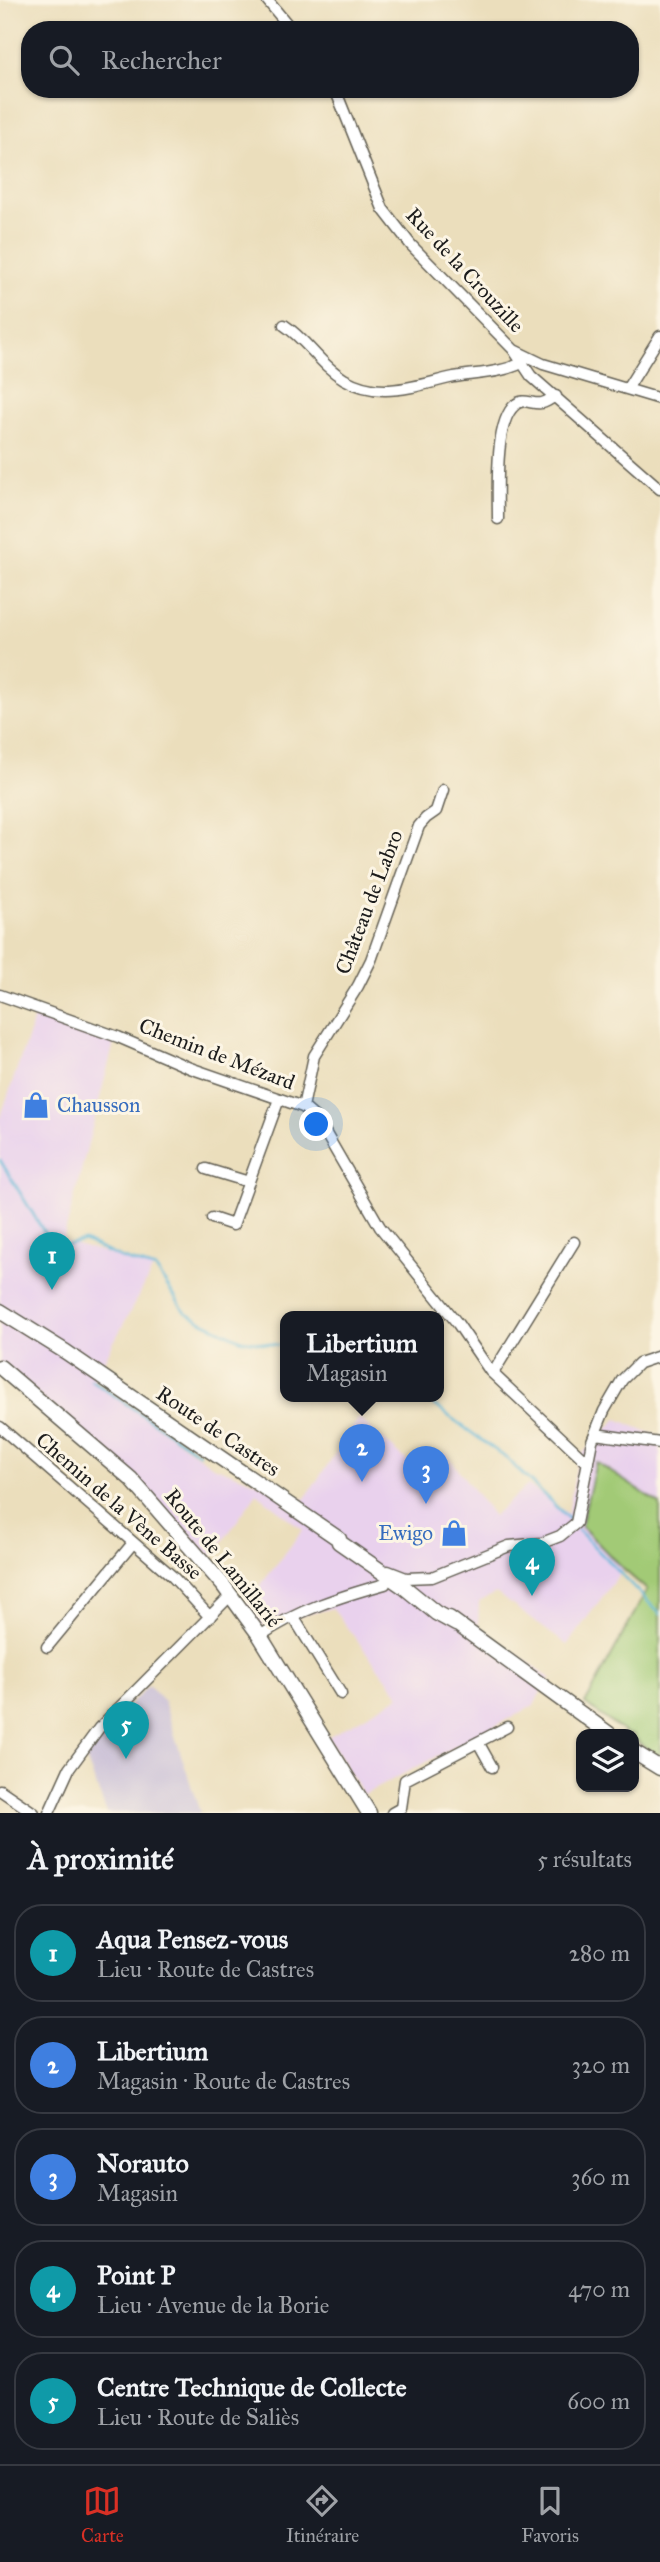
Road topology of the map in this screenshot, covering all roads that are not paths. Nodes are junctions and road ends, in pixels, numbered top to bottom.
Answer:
1 (267, 0) edge
2 (284, 21) edge
3 (339, 98) edge
4 (284, 325) dead end
5 (660, 337) edge
6 (513, 349) junction
7 (522, 361) junction
8 (627, 389) junction
9 (556, 396) junction
10 (660, 399) edge
11 (660, 489) edge
12 (498, 519) dead end
13 (443, 790) dead end
14 (0, 995) edge
15 (279, 1099) junction
16 (303, 1107) junction
17 (206, 1169) dead end
18 (249, 1182) junction
19 (212, 1218) dead end
20 (573, 1242) dead end
21 (0, 1311) edge
22 (0, 1317) edge
23 (660, 1356) edge
24 (0, 1367) edge
25 (94, 1373) junction
26 (493, 1373) junction
27 (0, 1427) edge
28 (595, 1434) junction
29 (660, 1443) edge
30 (588, 1463) junction
31 (133, 1543) junction
32 (361, 1558) junction
33 (432, 1577) junction
34 (385, 1584) dead end
35 (404, 1587) junction
36 (231, 1595) junction
37 (210, 1616) junction
38 (294, 1618) junction
39 (260, 1636) junction
40 (47, 1647) dead end
41 (341, 1695) dead end
42 (507, 1727) dead end
43 (602, 1729) edge
44 (478, 1742) junction
45 (639, 1755) edge
46 (492, 1767) dead end
47 (660, 1768) edge
48 (0, 1790) edge
49 (34, 1813) edge
50 (49, 1813) edge
51 (369, 1813) edge
52 (392, 1813) edge

1 - 2 street
3 - 6 street, Rue de la Crouzille
4 - 7 street
5 - 8 street
6 - 7 street, Rue de la Crouzille
6 - 8 street
7 - 9 street, Rue de la Crouzille
8 - 10 street
9 - 11 street, Rue de la Crouzille
9 - 12 street
13 - 16 street, Château de Labro
14 - 15 street, Chemin de Mézard
15 - 16 street, Chemin de Mézard
15 - 18 street
16 - 26 street, Chemin de Mézard
17 - 18 street
18 - 19 street
20 - 26 street
21 - 25 main road, Route de Castres
22 - 25 main road, Route de Castres
23 - 28 street
24 - 36 main road, Route de Lamillarié
25 - 32 main road, Route de Castres
26 - 30 street, Chemin de Mézard
27 - 31 street, Chemin de la Vène Basse
28 - 29 street
28 - 30 street
30 - 33 street
31 - 37 street, Chemin de la Vène Basse
31 - 40 street
32 - 33 street
32 - 35 main road, Route de Castres
33 - 35 street
34 - 38 street
35 - 43 main road, Route de Castres
36 - 37 street
36 - 39 main road, Route de Lamillarié
37 - 50 street
38 - 39 street
38 - 41 street
39 - 51 main road, Route de Lamillarié
42 - 44 street
44 - 46 street
44 - 52 street
45 - 47 main road
48 - 49 street

